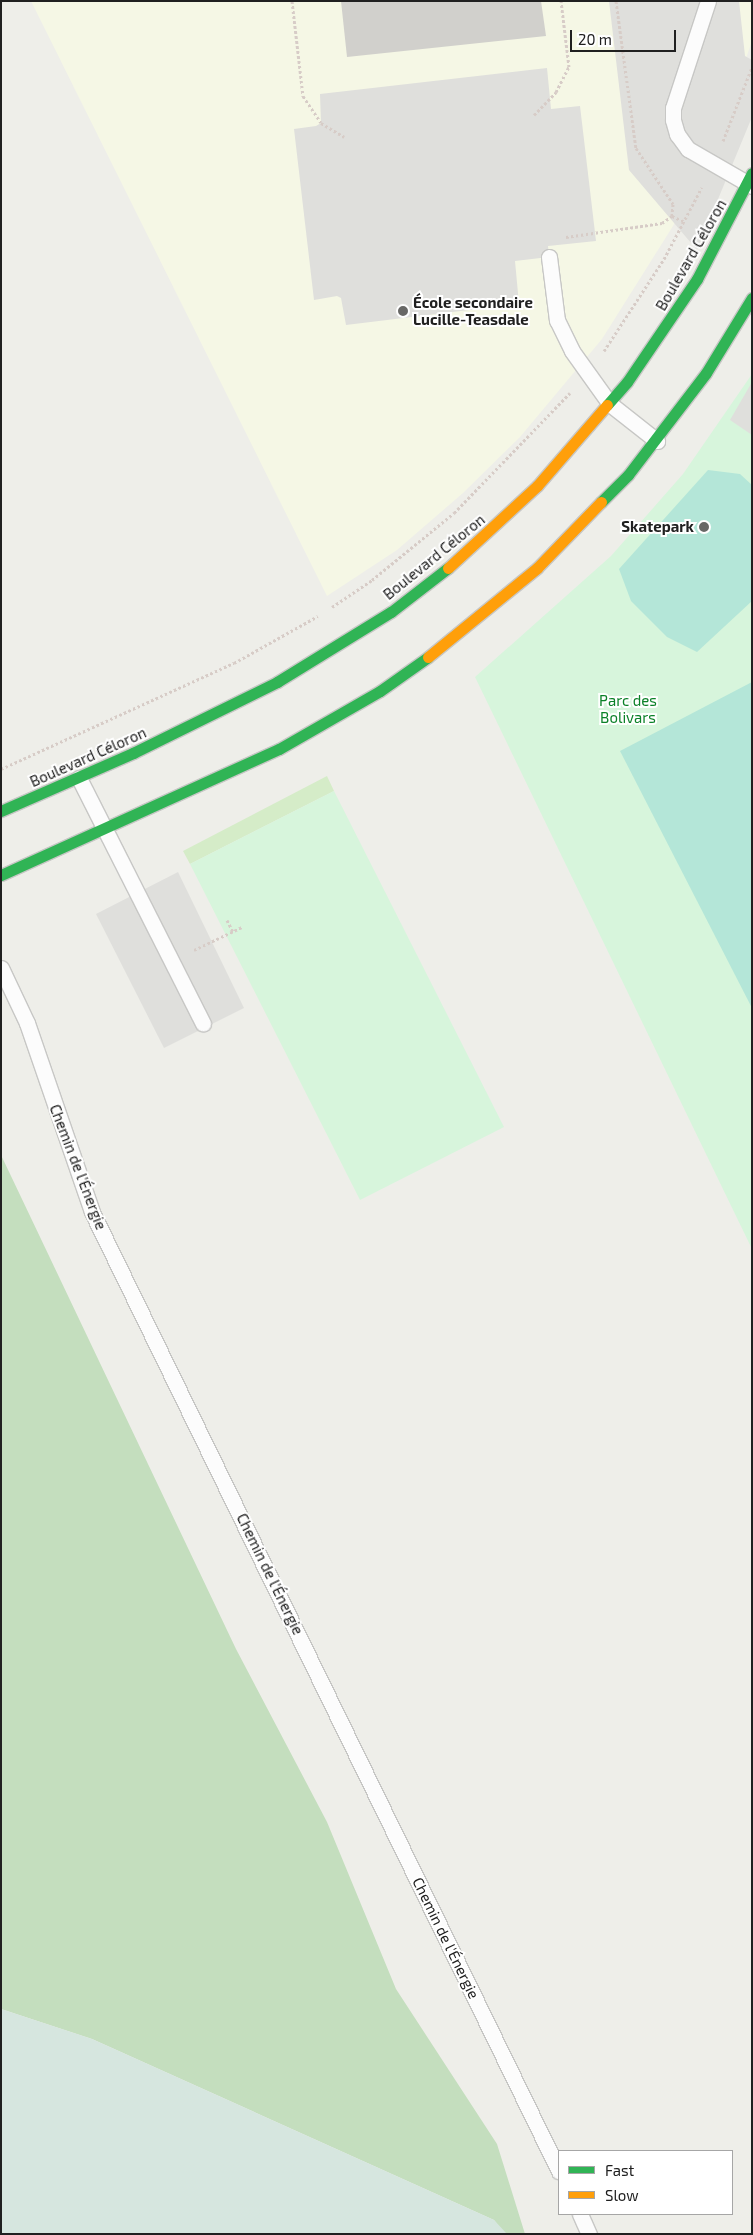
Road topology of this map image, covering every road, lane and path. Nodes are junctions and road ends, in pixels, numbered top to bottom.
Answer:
1 (292, 1) edge
2 (561, 1) edge
3 (616, 1) edge
4 (708, 1) edge
5 (752, 67) edge
6 (534, 115) dead end
7 (732, 122) dead end
8 (344, 137) dead end
9 (750, 181) edge
10 (690, 211) dead end
11 (672, 216) junction
12 (685, 222) junction
13 (557, 238) dead end
14 (549, 257) dead end
15 (752, 298) edge
16 (599, 357) dead end
17 (570, 393) dead end
18 (610, 404) junction
19 (657, 441) junction
20 (330, 608) dead end
21 (323, 613) dead end
22 (1, 769) edge
23 (79, 778) junction
24 (1, 811) edge
25 (104, 830) junction
26 (1, 875) edge
27 (227, 920) dead end
28 (242, 927) dead end
29 (233, 932) junction
30 (211, 941) dead end
31 (1, 968) edge
32 (203, 1023) dead end
33 (558, 2169) edge
34 (580, 2215) edge
35 (590, 2234) edge

1 - 8 path
2 - 6 path
3 - 11 path
4 - 9 lane
5 - 7 path
9 - 18 street, Boulevard Céloron
10 - 12 path, Boulevard Céloron
11 - 12 path
11 - 13 path
12 - 16 path, Boulevard Céloron
14 - 18 lane
15 - 19 street
17 - 20 path, Boulevard Céloron
18 - 19 lane
18 - 23 street, Boulevard Céloron
19 - 25 street
21 - 22 path, Boulevard Céloron
23 - 24 street, Boulevard Céloron
23 - 25 lane
25 - 26 street
25 - 32 lane
27 - 29 path
28 - 29 path
29 - 30 path
31 - 33 lane, Chemin de l'Énergie
34 - 35 lane

